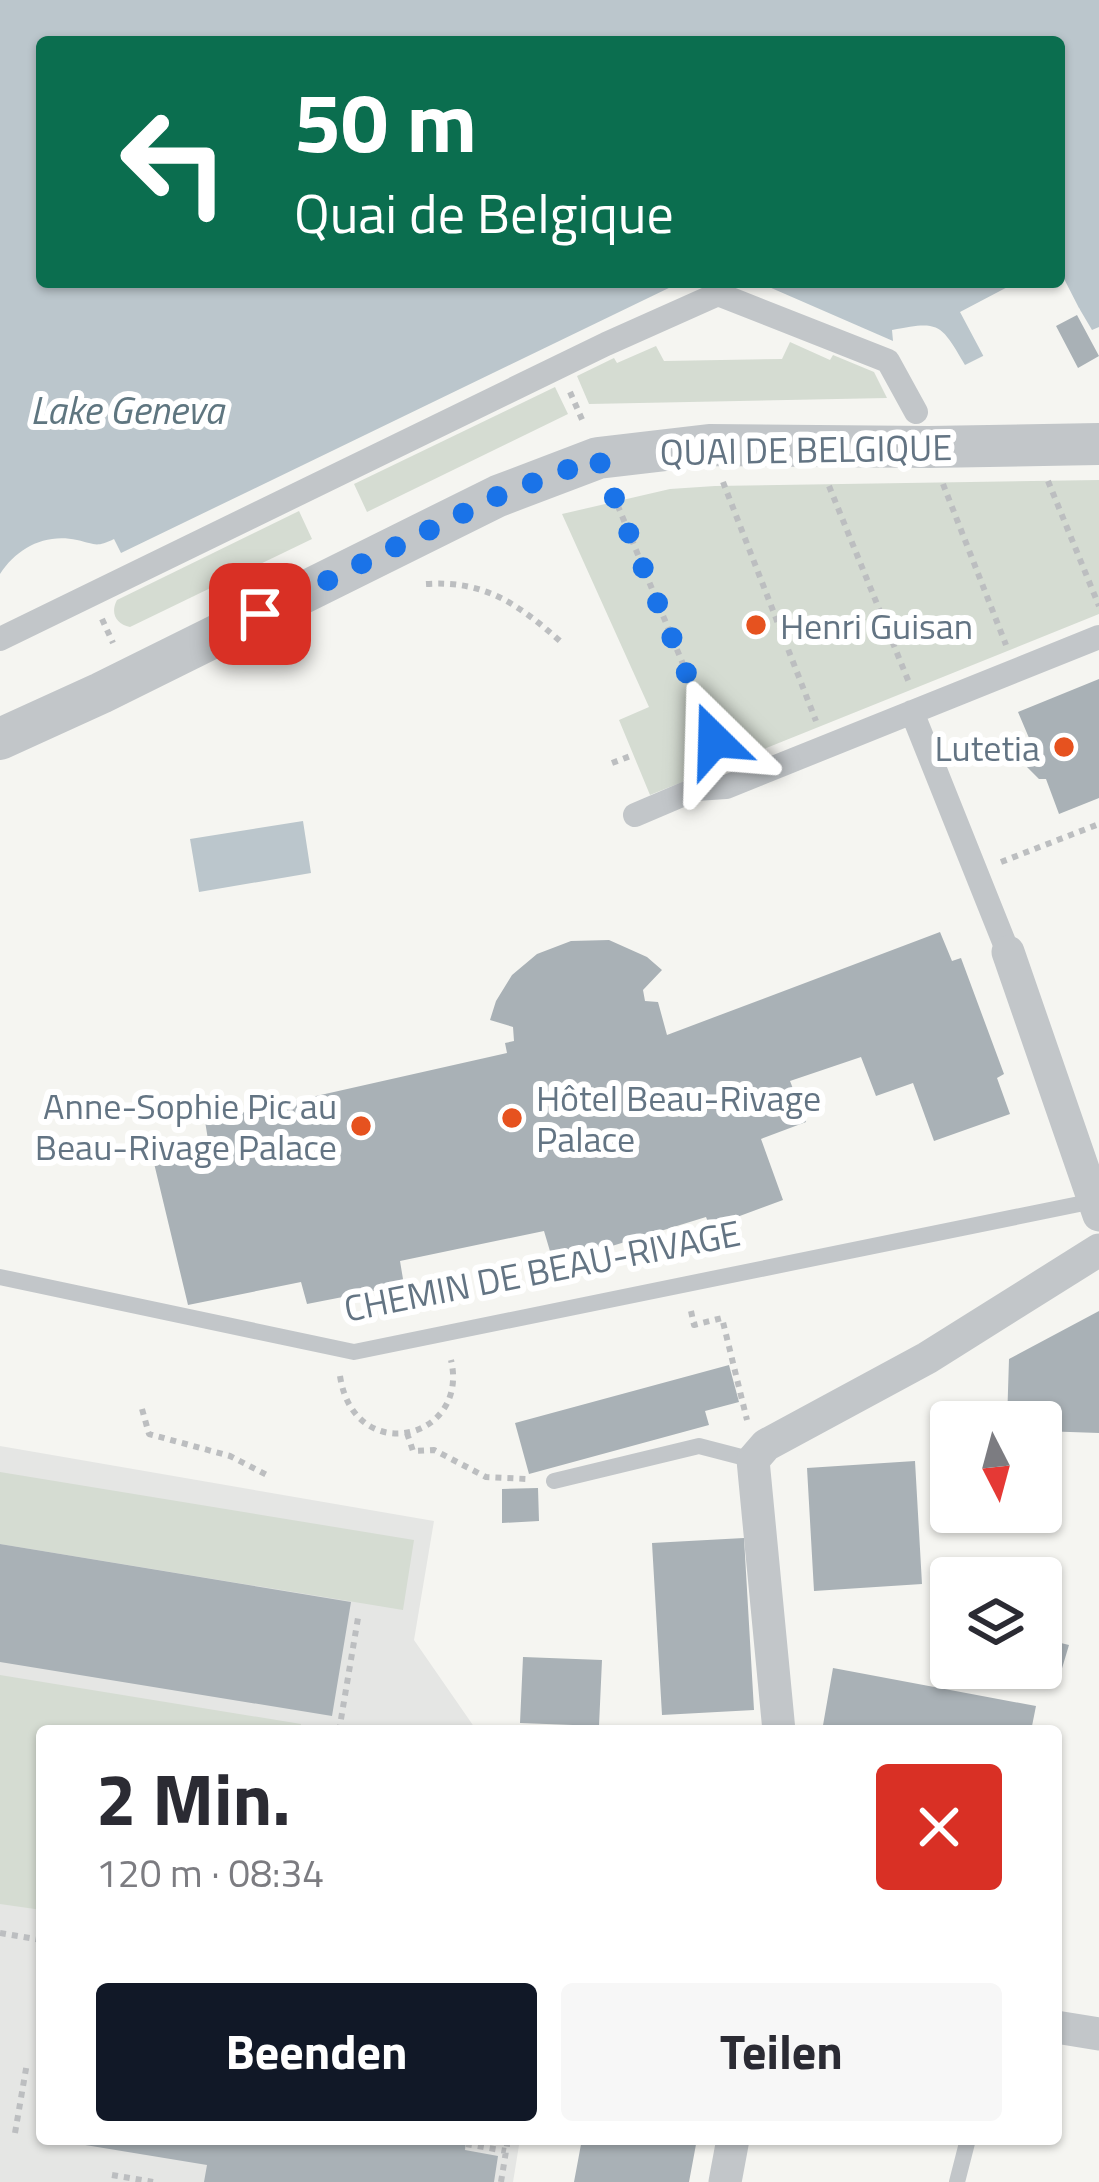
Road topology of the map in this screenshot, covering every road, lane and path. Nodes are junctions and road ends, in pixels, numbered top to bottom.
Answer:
1 (916, 412) dead end
2 (1099, 444) edge
3 (598, 458) junction
4 (940, 476) dead end
5 (1046, 476) dead end
6 (825, 477) dead end
7 (722, 479) dead end
8 (426, 584) dead end
9 (1099, 606) edge
10 (998, 626) dead end
11 (1099, 637) edge
12 (0, 639) edge
13 (560, 641) dead end
14 (902, 665) dead end
15 (808, 702) dead end
16 (912, 712) junction
17 (0, 739) edge
18 (714, 740) dead end
19 (634, 755) dead end
20 (612, 763) dead end
21 (634, 814) dead end
22 (1099, 824) edge
23 (976, 872) junction
24 (1008, 952) joint
25 (1097, 1205) edge
26 (1099, 1250) edge
27 (0, 1277) edge
28 (686, 1284) junction
29 (449, 1355) dead end
30 (340, 1375) dead end
31 (744, 1404) dead end
32 (142, 1409) dead end
33 (407, 1433) junction
34 (753, 1460) junction
35 (267, 1475) dead end
36 (554, 1481) joint
37 (358, 1618) dead end
38 (340, 1725) edge
39 (777, 1725) edge
40 (0, 1933) edge
41 (36, 1939) edge
42 (1062, 2028) edge
43 (1099, 2034) edge
44 (27, 2063) dead end
45 (15, 2133) dead end
46 (507, 2145) edge
47 (732, 2145) edge
48 (966, 2145) edge
49 (112, 2175) dead end
50 (153, 2182) edge
51 (501, 2182) edge
52 (725, 2182) edge
53 (956, 2182) edge

1 - 12 street, QUAI DE BELGIQUE
2 - 3 street, QUAI DE BELGIQUE
3 - 17 street, QUAI DE BELGIQUE
3 - 18 path
4 - 10 path
5 - 9 path
6 - 14 path
7 - 15 path
8 - 13 path
11 - 16 street
16 - 21 street
16 - 23 street
19 - 20 path
22 - 23 path
23 - 24 street
24 - 25 street
25 - 28 lane, CHEMIN DE BEAU-RIVAGE
26 - 34 street
27 - 28 lane, CHEMIN DE BEAU-RIVAGE
28 - 31 path
29 - 33 path
30 - 33 path
32 - 35 path
33 - 36 path
34 - 36 lane
34 - 39 street
37 - 38 path
40 - 41 path
42 - 43 street
44 - 45 path
46 - 51 path
47 - 52 street
48 - 53 lane
49 - 50 path

